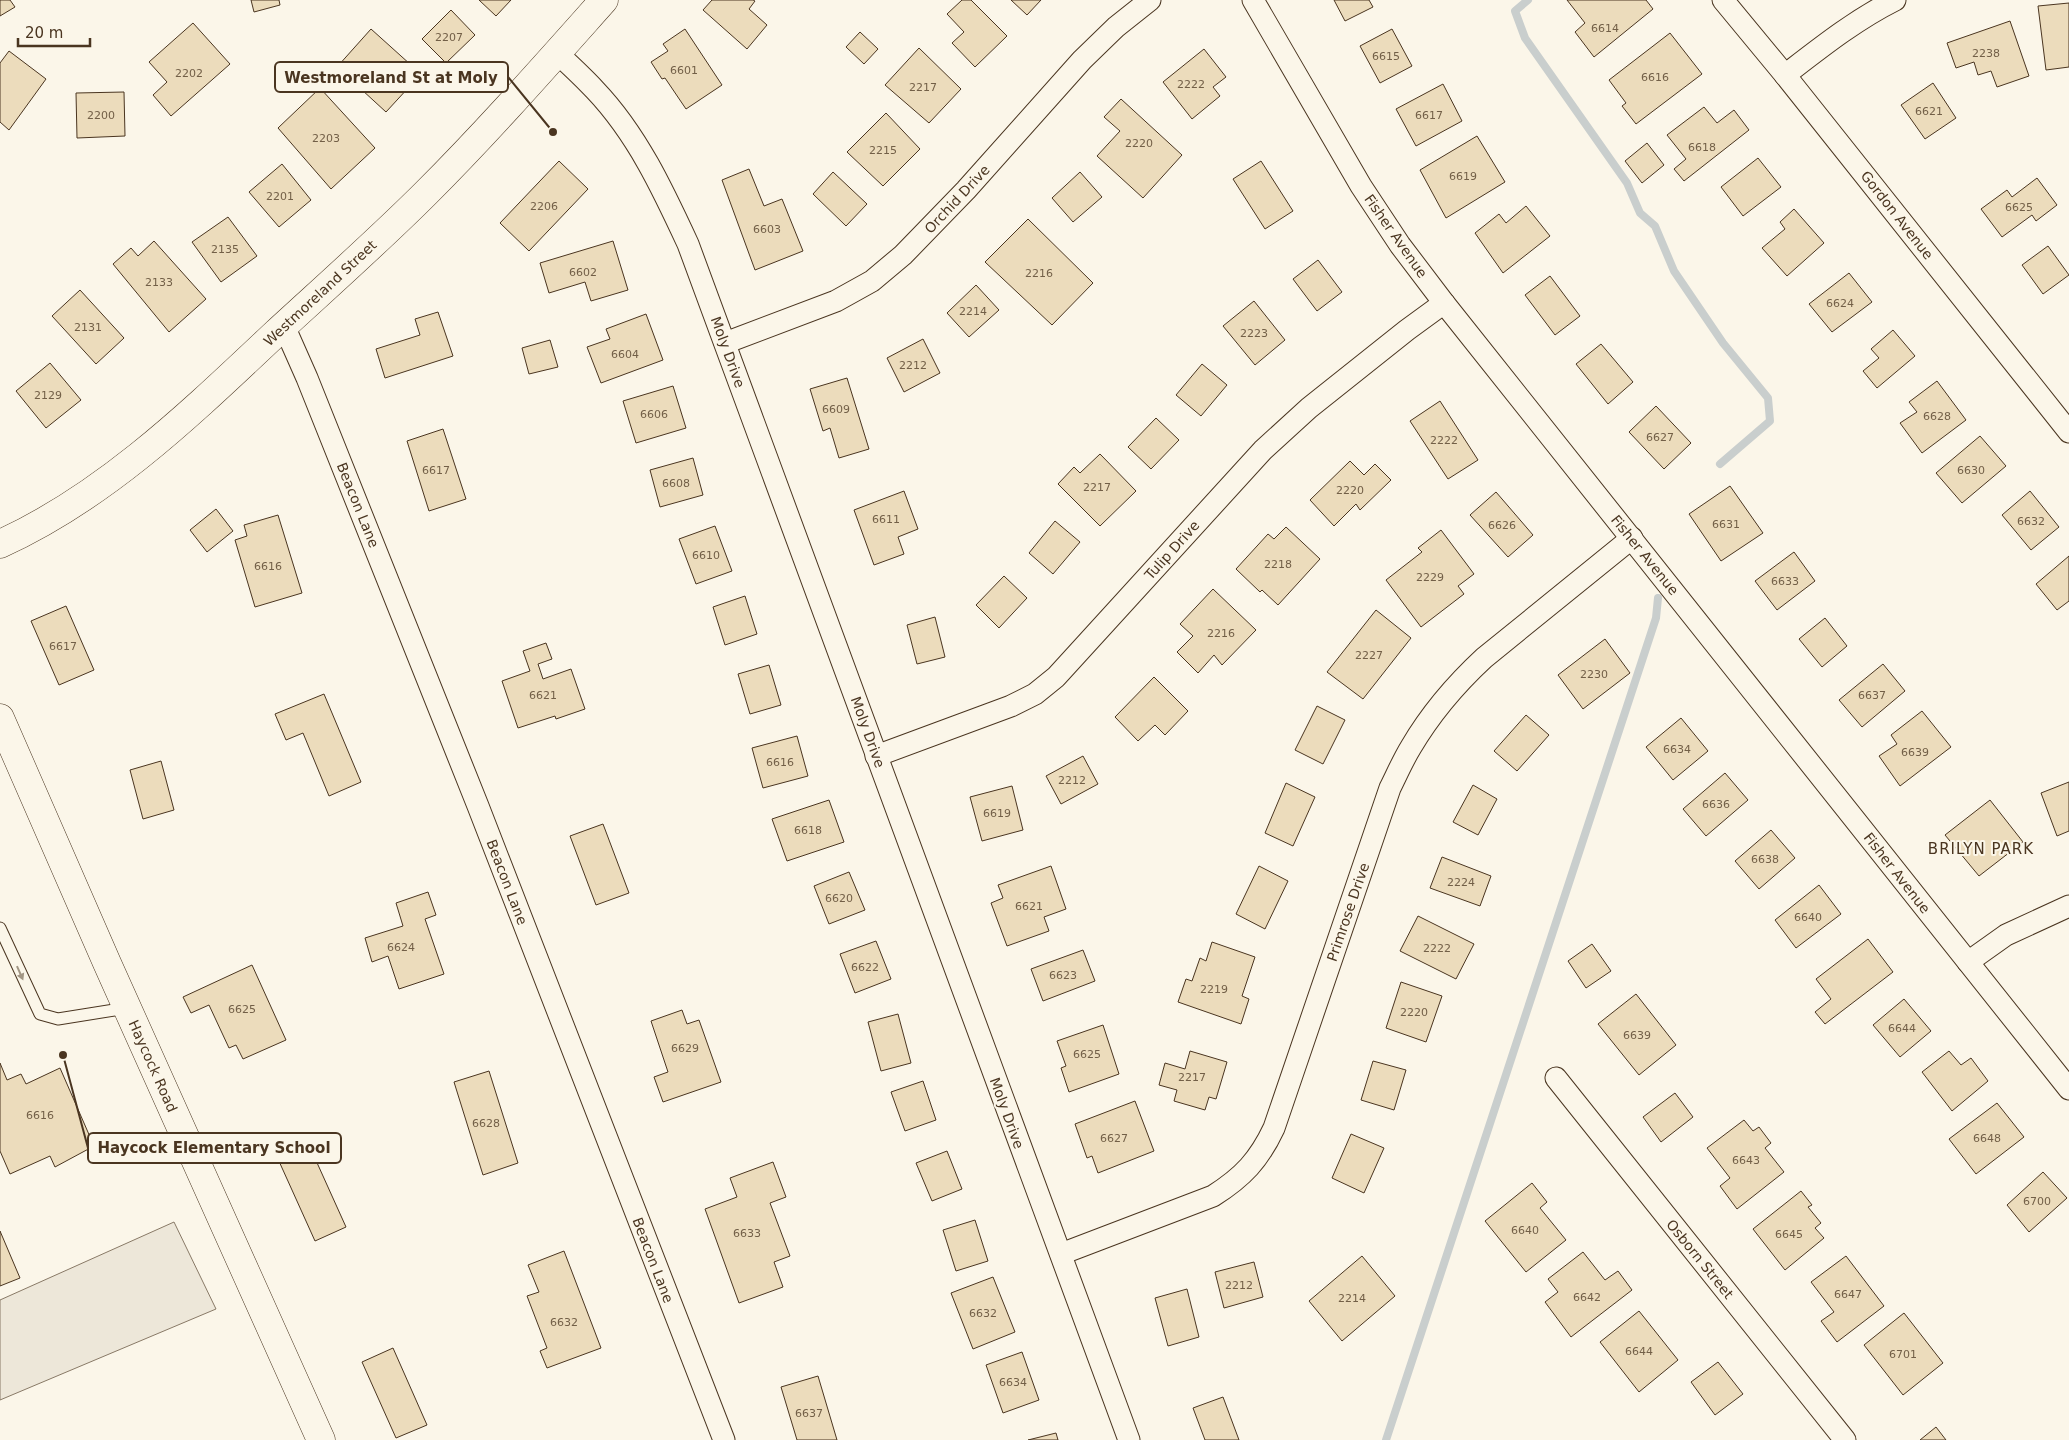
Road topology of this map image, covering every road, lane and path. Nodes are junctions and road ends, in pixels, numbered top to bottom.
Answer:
1 (604, 0) edge
2 (1150, 0) edge
3 (1253, 0) edge
4 (1723, 0) edge
5 (1895, 0) edge
6 (557, 53) junction
7 (1785, 75) junction
8 (1444, 303) junction
9 (284, 326) junction
10 (725, 343) junction
11 (2069, 432) edge
12 (1632, 538) junction
13 (0, 544) edge
14 (0, 718) edge
15 (876, 756) junction
16 (2069, 906) edge
17 (0, 928) edge
18 (1968, 962) junction
19 (127, 1008) junction
20 (1556, 1078) dead end
21 (2069, 1089) edge
22 (1061, 1254) junction
23 (321, 1440) edge
24 (724, 1440) edge
25 (1130, 1440) edge
26 (1845, 1440) edge

1 - 6 main road, Westmoreland Street
2 - 10 street, Orchid Drive
3 - 8 street, Fisher Avenue
4 - 7 street, Gordon Avenue
5 - 7 street
6 - 9 main road, Westmoreland Street
6 - 10 street, Moly Drive
7 - 11 street, Gordon Avenue
8 - 12 street, Fisher Avenue
8 - 15 street, Tulip Drive
9 - 13 main road, Westmoreland Street
9 - 24 street, Beacon Lane
10 - 15 street, Moly Drive
12 - 18 street, Fisher Avenue
12 - 22 street, Primrose Drive
14 - 19 main road, Haycock Road
15 - 22 street, Moly Drive
16 - 18 street
17 -> 19 lane
18 - 21 street, Fisher Avenue
19 - 23 main road, Haycock Road
20 - 26 street, Osborn Street
22 - 25 street, Moly Drive

